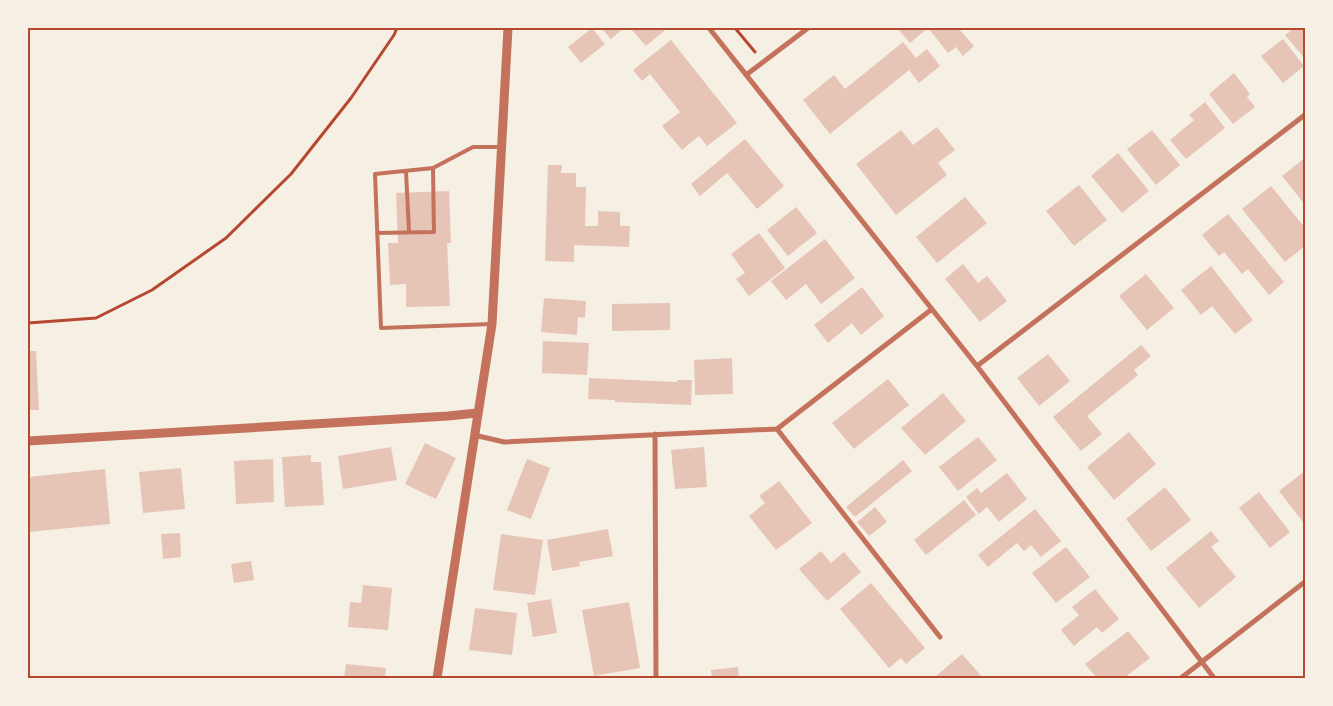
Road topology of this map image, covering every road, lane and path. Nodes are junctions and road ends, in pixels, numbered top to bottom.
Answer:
1 (397, 28) edge
2 (508, 28) edge
3 (709, 28) edge
4 (735, 28) edge
5 (808, 28) edge
6 (763, 62) junction
7 (746, 75) junction
8 (1306, 114) edge
9 (503, 147) junction
10 (433, 168) junction
11 (406, 170) junction
12 (409, 232) junction
13 (377, 233) junction
14 (932, 309) junction
15 (28, 322) edge
16 (492, 324) junction
17 (977, 366) junction
18 (477, 412) junction
19 (777, 429) junction
20 (655, 434) junction
21 (474, 435) junction
22 (28, 441) edge
23 (1306, 581) edge
24 (940, 637) dead end
25 (1201, 662) junction
26 (437, 678) edge
27 (656, 678) edge
28 (1180, 678) edge
29 (1214, 678) edge

1 - 15 path
2 - 9 street
3 - 7 street
4 - 6 path
5 - 6 street
6 - 7 street
7 - 14 street
8 - 17 street
9 - 10 lane
9 - 16 street
10 - 11 lane
10 - 12 lane
11 - 12 lane
11 - 13 lane
12 - 13 lane
13 - 16 lane
14 - 17 street
14 - 19 street
16 - 18 street
17 - 25 street
18 - 21 street
18 - 22 street
19 - 20 street
19 - 24 street
20 - 21 street
20 - 27 street
21 - 26 street
23 - 25 street
25 - 28 street
25 - 29 street

